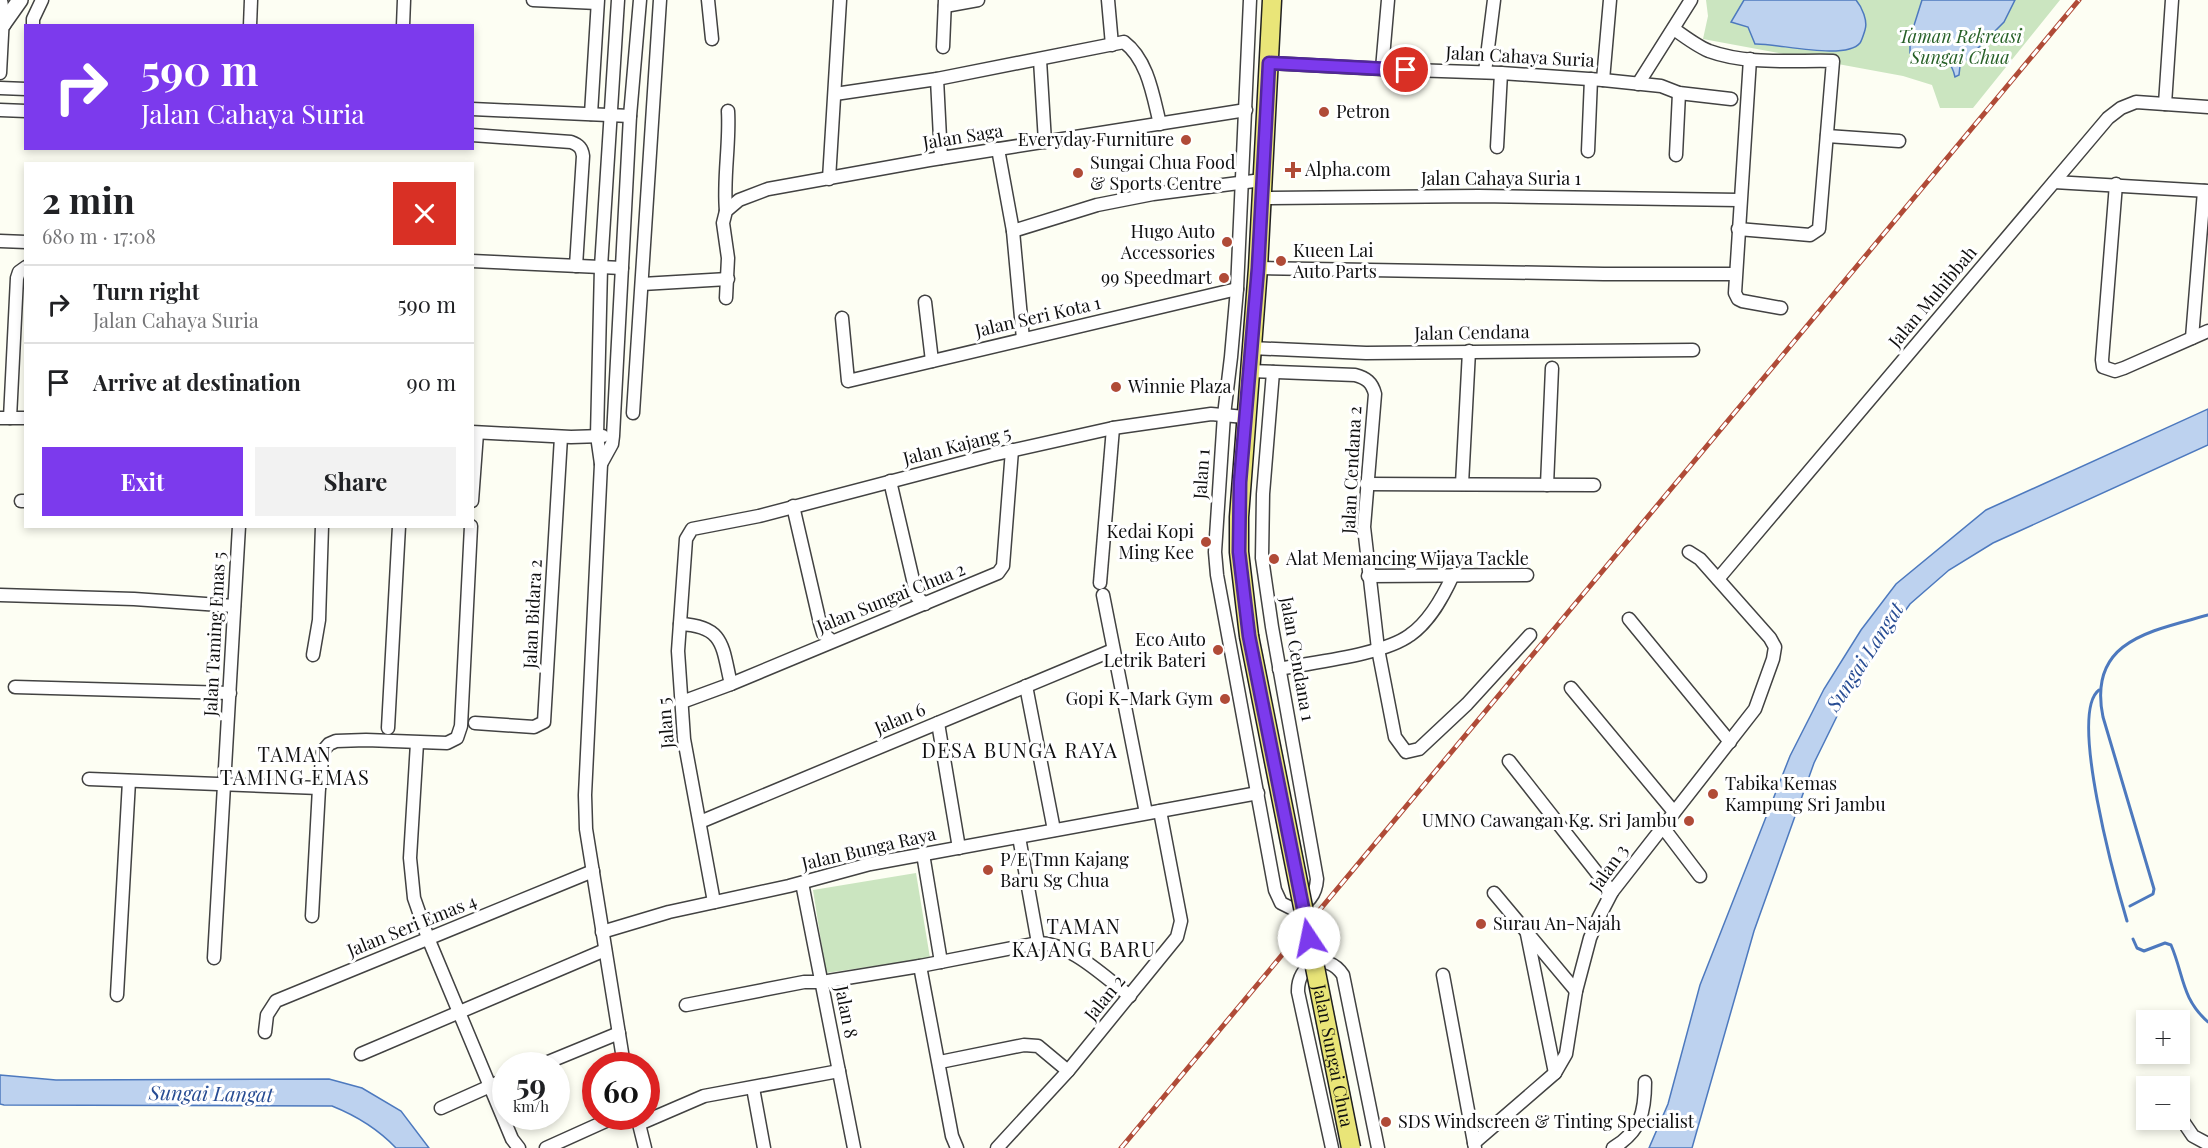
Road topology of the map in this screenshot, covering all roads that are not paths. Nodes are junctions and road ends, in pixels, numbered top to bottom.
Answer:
1 (4, 0) edge
2 (20, 0) edge
3 (42, 0) edge
4 (251, 0) edge
5 (404, 0) edge
6 (533, 0) edge
7 (618, 0) edge
8 (640, 0) edge
9 (660, 0) edge
10 (708, 0) edge
11 (840, 0) edge
12 (978, 0) edge
13 (1108, 0) edge
14 (1250, 0) edge
15 (1272, 0) edge
16 (1388, 0) edge
17 (1494, 0) edge
18 (1610, 0) edge
19 (1690, 0) edge
20 (2172, 0) edge
21 (597, 2) edge
22 (0, 3) edge
23 (945, 3) edge
24 (3, 24) junction
25 (33, 24) edge
26 (250, 24) edge
27 (403, 24) edge
28 (1674, 29) junction
29 (712, 39) dead end
30 (1112, 45) junction
31 (943, 47) dead end
32 (1750, 59) junction
33 (1040, 60) junction
34 (1269, 63) junction
35 (1382, 69) junction
36 (1485, 72) junction
37 (0, 73) edge
38 (1501, 73) junction
39 (937, 79) junction
40 (1597, 80) junction
41 (1638, 84) junction
42 (0, 88) edge
43 (24, 89) edge
44 (1679, 93) junction
45 (835, 94) junction
46 (1731, 99) dead end
47 (2165, 104) junction
48 (2208, 107) edge
49 (474, 109) edge
50 (0, 110) edge
51 (1246, 110) junction
52 (24, 111) edge
53 (728, 111) dead end
54 (591, 114) junction
55 (610, 115) junction
56 (630, 116) junction
57 (1160, 124) junction
58 (474, 135) edge
59 (1827, 136) junction
60 (1899, 141) dead end
61 (1045, 142) junction
62 (1497, 147) dead end
63 (998, 149) junction
64 (1588, 151) dead end
65 (1676, 155) dead end
66 (941, 158) junction
67 (830, 179) junction
68 (2054, 182) junction
69 (1242, 183) junction
70 (2116, 184) junction
71 (1262, 189) junction
72 (2206, 191) edge
73 (1740, 200) junction
74 (726, 211) junction
75 (1738, 229) junction
76 (1013, 231) junction
77 (0, 241) edge
78 (24, 242) edge
79 (474, 261) edge
80 (576, 266) junction
81 (601, 267) junction
82 (24, 268) edge
83 (622, 268) junction
84 (1258, 268) junction
85 (1735, 274) junction
86 (728, 279) junction
87 (642, 284) junction
88 (1237, 289) junction
89 (726, 298) dead end
90 (926, 302) dead end
91 (1781, 308) dead end
92 (842, 318) dead end
93 (2208, 331) edge
94 (2192, 338) junction
95 (1023, 339) junction
96 (1251, 348) junction
97 (1693, 350) dead end
98 (1469, 351) junction
99 (932, 361) junction
100 (1552, 368) dead end
101 (1250, 370) junction
102 (1273, 372) junction
103 (633, 413) dead end
104 (1224, 415) junction
105 (1245, 417) junction
106 (5, 418) edge
107 (24, 418) edge
108 (1113, 428) junction
109 (475, 433) edge
110 (613, 435) junction
111 (597, 436) junction
112 (561, 437) junction
113 (1012, 450) junction
114 (474, 456) edge
115 (601, 464) junction
116 (891, 481) junction
117 (1219, 481) junction
118 (1240, 482) junction
119 (1366, 484) junction
120 (1462, 484) junction
121 (1547, 484) junction
122 (1594, 485) dead end
123 (793, 506) junction
124 (239, 528) edge
125 (322, 528) edge
126 (399, 528) edge
127 (471, 528) edge
128 (686, 539) joint
129 (1689, 552) dead end
130 (1453, 575) junction
131 (1527, 575) dead end
132 (1368, 576) junction
133 (1718, 579) junction
134 (0, 595) edge
135 (925, 604) junction
136 (234, 606) junction
137 (1629, 619) dead end
138 (680, 624) junction
139 (1530, 635) dead end
140 (832, 641) junction
141 (1378, 649) junction
142 (1113, 650) junction
143 (313, 655) dead end
144 (1280, 669) junction
145 (731, 684) junction
146 (1026, 686) junction
147 (15, 687) dead end
148 (1570, 688) dead end
149 (230, 693) junction
150 (682, 702) junction
151 (475, 723) dead end
152 (938, 723) junction
153 (388, 728) dead end
154 (1730, 742) junction
155 (417, 743) junction
156 (1509, 760) dead end
157 (88, 779) dead end
158 (129, 781) junction
159 (224, 785) junction
160 (319, 788) junction
161 (1258, 793) junction
162 (1160, 811) junction
163 (1674, 812) junction
164 (1146, 813) junction
165 (700, 822) junction
166 (1662, 826) junction
167 (1054, 830) junction
168 (1019, 837) junction
169 (959, 848) junction
170 (923, 854) junction
171 (593, 871) junction
172 (1700, 876) dead end
173 (802, 883) junction
174 (1275, 890) joint
175 (1612, 892) junction
176 (1494, 894) dead end
177 (714, 902) junction
178 (312, 916) dead end
179 (602, 932) junction
180 (1527, 934) junction
181 (428, 938) junction
182 (1038, 943) junction
183 (605, 950) junction
184 (214, 958) dead end
185 (941, 962) junction
186 (921, 966) junction
187 (1443, 975) dead end
188 (822, 982) junction
189 (1576, 991) junction
190 (117, 995) dead end
191 (1130, 996) junction
192 (686, 1005) dead end
193 (458, 1012) junction
194 (265, 1032) dead end
195 (619, 1033) junction
196 (622, 1052) edge
197 (570, 1053) edge
198 (361, 1054) dead end
199 (940, 1062) junction
200 (839, 1071) junction
201 (1068, 1071) junction
202 (1555, 1073) junction
203 (1645, 1082) dead end
204 (490, 1086) junction
205 (753, 1088) junction
206 (441, 1108) dead end
207 (660, 1112) edge
208 (586, 1130) edge
209 (640, 1130) edge
210 (2189, 1130) edge
211 (2208, 1144) edge
212 (1474, 1146) edge
213 (519, 1148) edge
214 (546, 1148) edge
215 (645, 1148) edge
216 (764, 1148) edge
217 (854, 1148) edge
218 (957, 1148) edge
219 (998, 1148) edge
220 (1332, 1148) edge
221 (1351, 1148) edge
222 (1378, 1148) edge
223 (1613, 1148) edge

1 - 24 street
2 - 24 street
3 - 25 street
4 - 26 street
5 - 27 street
6 - 21 street
7 - 55 street
8 - 56 street
9 - 87 street
10 - 29 street
11 - 45 street
12 - 23 street
13 - 30 street
14 - 51 street, Jalan 1
15 - 34 main road, Jalan Sungai Chua
16 - 35 street
17 - 36 street
18 - 40 street
19 - 28 street
20 - 47 street
21 - 54 street
22 - 24 street
23 - 31 street
24 - 37 street
28 - 32 street
28 - 41 street
30 - 33 street
30 - 57 street
32 - 59 street
32 - 73 street
33 - 39 street
33 - 61 street
34 - 35 street, Jalan Cahaya Suria
34 - 71 main road, Jalan Sungai Chua
35 - 36 street, Jalan Cahaya Suria
36 - 38 street, Jalan Cahaya Suria
38 - 40 street, Jalan Cahaya Suria
38 - 62 street
39 - 45 street
39 - 66 street
40 - 41 street, Jalan Cahaya Suria
40 - 64 street
41 - 44 street, Jalan Cahaya Suria
42 - 43 street
44 - 46 street, Jalan Cahaya Suria
44 - 65 street
45 - 67 street
47 - 48 street, Jalan Muhibbah
47 - 68 street, Jalan Muhibbah
49 - 54 street
50 - 52 street
51 - 57 street, Jalan Saga
51 - 69 street, Jalan 1
53 - 74 street
54 - 55 street
55 - 56 street
55 - 81 street
56 - 83 street
57 - 61 street, Jalan Saga
58 - 80 street
59 - 60 street
59 - 75 street
61 - 63 street, Jalan Saga
63 - 66 street, Jalan Saga
63 - 76 street
66 - 67 street, Jalan Saga
67 - 74 street, Jalan Saga
68 - 70 street
68 - 133 street, Jalan Muhibbah
69 - 71 street, Jalan Cahaya Suria 1
69 - 76 street, Jalan Cahaya Suria 1
69 - 88 street, Jalan 1
70 - 72 street
70 - 94 street
71 - 73 street, Jalan Cahaya Suria 1
71 - 84 main road, Jalan Sungai Chua
72 - 94 street
73 - 75 street
74 - 86 street
75 - 85 street
76 - 95 street
77 - 78 street
79 - 80 street
80 - 81 street
81 - 83 street
81 - 111 street
82 - 106 street
83 - 110 street
84 - 85 street
84 - 96 main road, Jalan Sungai Chua
85 - 91 street
86 - 87 street
86 - 89 street
87 - 103 street
88 - 95 street, Jalan Seri Kota 1
88 - 104 street, Jalan 1
90 - 99 street
92 - 99 street, Jalan Seri Kota 1
93 - 94 street
95 - 99 street, Jalan Seri Kota 1
96 - 98 street, Jalan Cendana
96 - 101 main road, Jalan Sungai Chua
97 - 98 street, Jalan Cendana
98 - 120 street
100 - 121 street
101 - 102 street
101 - 105 main road, Jalan Sungai Chua
102 - 119 street, Jalan Cendana 2
102 - 144 street, Jalan Cendana 1
104 - 105 street, Jalan Kajang 5
104 - 108 street, Jalan Kajang 5
104 - 117 street, Jalan 1
105 - 118 main road, Jalan Sungai Chua
106 - 107 street
108 - 113 street, Jalan Kajang 5
108 - 142 street
109 - 112 street
109 - 114 street
110 - 111 street
110 - 115 street
111 - 112 street
111 - 115 street
112 - 151 street, Jalan Bidara 2
113 - 116 street, Jalan Kajang 5
113 - 135 street, Jalan Sungai Chua 2
115 - 171 street
116 - 123 street, Jalan Kajang 5
116 - 135 street
117 - 118 street
117 - 161 street, Jalan 1
118 - 221 main road, Jalan Sungai Chua, bridge
119 - 120 street
119 - 132 street, Jalan Cendana 2
120 - 121 street
121 - 122 street
123 - 128 street, Jalan Kajang 5
123 - 140 street
124 - 136 street, Jalan Taming Emas 5
125 - 143 street
126 - 153 street
127 - 155 street
128 - 138 street, Jalan 5
129 - 133 street
130 - 131 street
130 - 132 street
130 - 141 street
132 - 141 street, Jalan Cendana 2
133 - 154 street, Jalan 3
134 - 136 street
135 - 140 street, Jalan Sungai Chua 2
136 - 149 street, Jalan Taming Emas 5
137 - 154 street
138 - 145 street
138 - 150 street, Jalan 5
139 - 141 street, Jalan Cendana 2
140 - 145 street, Jalan Sungai Chua 2
141 - 144 street
142 - 146 street, Jalan 6
142 - 164 street
144 - 174 street, Jalan Cendana 1
145 - 150 street, Jalan Sungai Chua 2
146 - 152 street, Jalan 6
146 - 167 street
147 - 149 street
148 - 163 street
149 - 159 street, Jalan Taming Emas 5
150 - 165 street, Jalan 5
152 - 165 street, Jalan 6
152 - 169 street
154 - 163 street, Jalan 3
155 - 160 street
155 - 181 street
156 - 175 street
157 - 158 street
158 - 159 street
158 - 190 street
159 - 160 street
159 - 184 street, Jalan Taming Emas 5
160 - 178 street
161 - 162 street, Jalan Bunga Raya
161 - 174 street, Jalan 1
162 - 164 street, Jalan Bunga Raya
162 - 191 street, Jalan 2
163 - 166 street, Jalan 3
164 - 167 street, Jalan Bunga Raya
165 - 177 street, Jalan 5
166 - 172 street
166 - 175 street, Jalan 3
167 - 168 street, Jalan Bunga Raya
168 - 169 street, Jalan Bunga Raya
168 - 182 street
169 - 170 street, Jalan Bunga Raya
170 - 173 street, Jalan Bunga Raya
170 - 185 street
171 - 179 street
171 - 181 street, Jalan Seri Emas 4
173 - 177 street, Jalan Bunga Raya
173 - 188 street, Jalan 8
175 - 189 street, Jalan 3
176 - 180 street
177 - 179 street, Jalan Bunga Raya
179 - 183 street
180 - 189 street
180 - 202 street
181 - 193 street
181 - 194 street, Jalan Seri Emas 4
182 - 185 street
182 - 191 street
183 - 193 street
183 - 195 street
185 - 186 street
186 - 188 street
186 - 199 street
187 - 212 street
188 - 192 street
188 - 200 street, Jalan 8
189 - 202 street, Jalan 3
191 - 201 street, Jalan 2
193 - 198 street
193 - 204 street
195 - 196 street
195 - 197 street
199 - 201 street
199 - 218 street
200 - 205 street
200 - 217 street, Jalan 8
201 - 219 street, Jalan 2
202 - 212 street, Jalan 3
203 - 223 street
204 - 206 street
204 - 213 street
205 - 207 street
205 - 216 street
208 - 214 street
209 - 215 street
210 - 211 street
220 - 222 street

